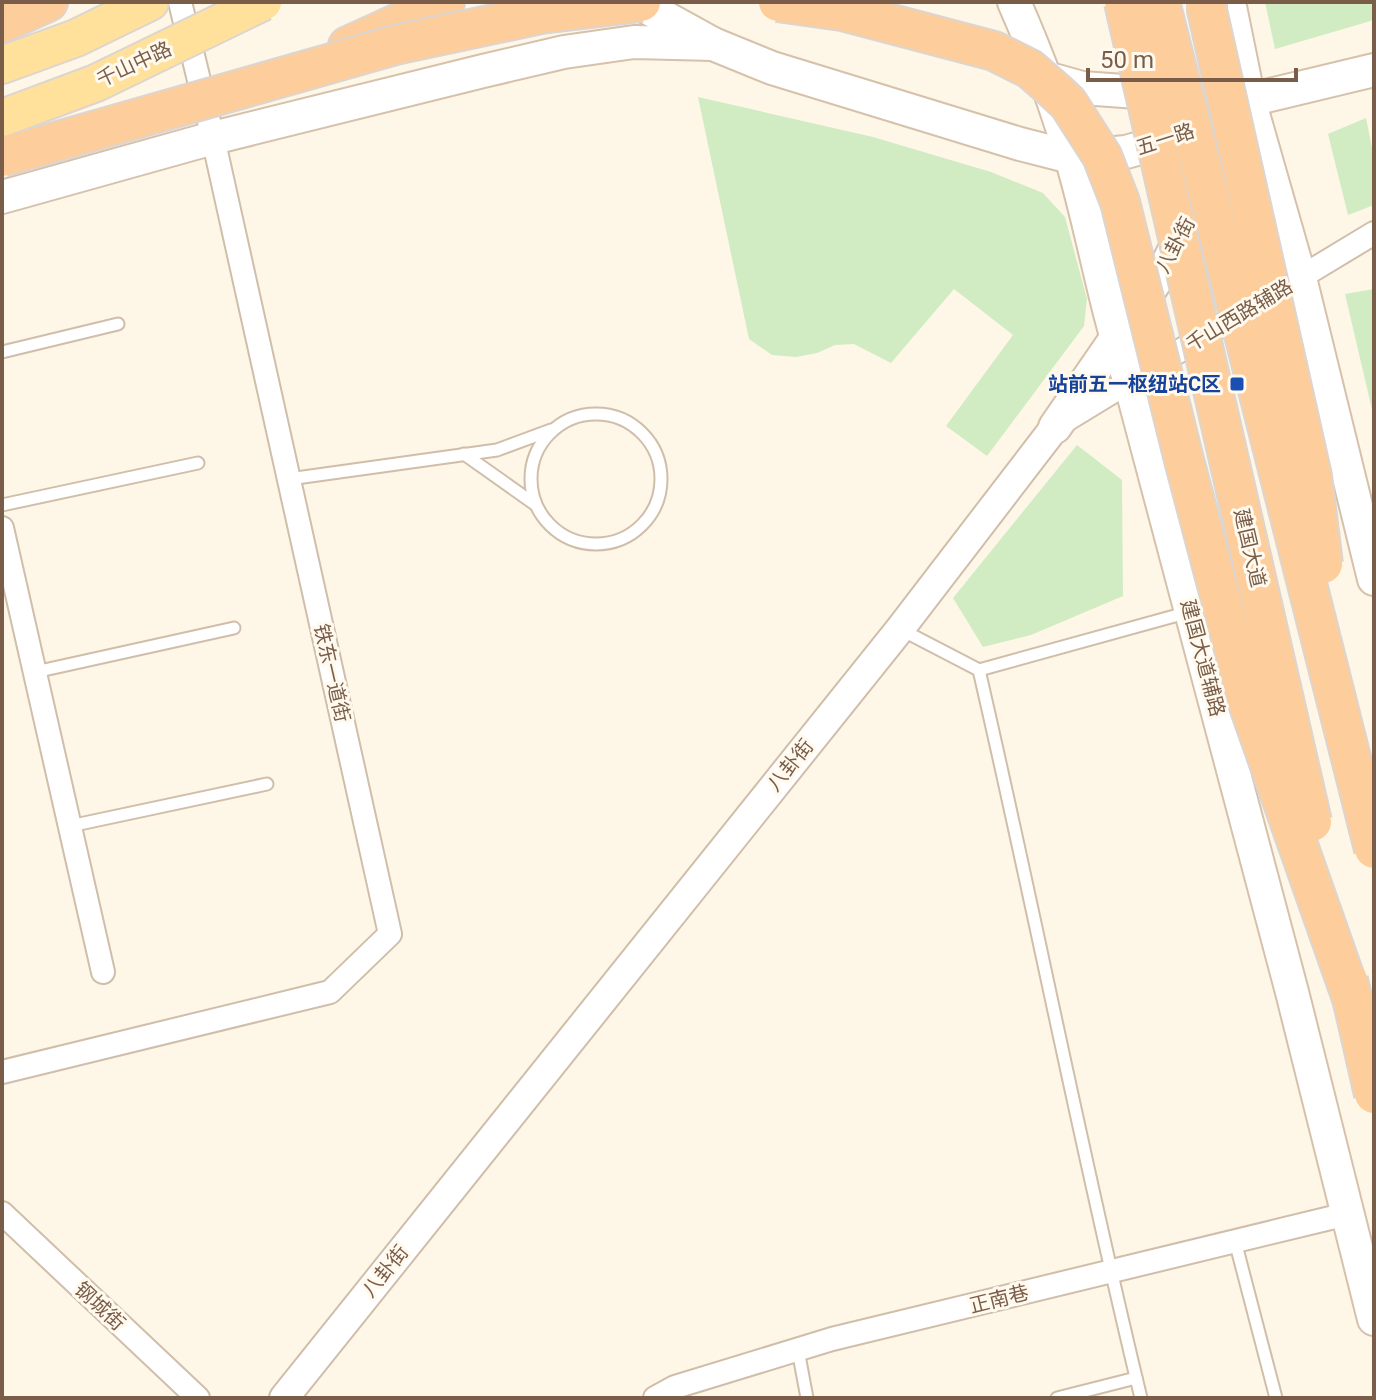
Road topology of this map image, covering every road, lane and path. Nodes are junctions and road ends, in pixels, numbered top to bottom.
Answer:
1 (48, 2) edge
2 (150, 2) edge
3 (180, 2) edge
4 (263, 2) edge
5 (445, 2) edge
6 (639, 2) edge
7 (778, 2) edge
8 (798, 2) edge
9 (1014, 2) edge
10 (1124, 2) edge
11 (1160, 2) edge
12 (1207, 2) edge
13 (1229, 2) edge
14 (833, 6) edge
15 (2, 23) edge
16 (713, 44) junction
17 (2, 65) edge
18 (1374, 70) edge
19 (280, 78) junction
20 (1045, 78) junction
21 (1249, 100) junction
22 (2, 118) edge
23 (213, 138) junction
24 (2, 157) edge
25 (1071, 157) junction
26 (2, 197) edge
27 (1374, 233) edge
28 (1300, 278) junction
29 (118, 324) dead end
30 (1116, 341) junction
31 (2, 352) edge
32 (1130, 382) junction
33 (1055, 427) junction
34 (555, 429) junction
35 (464, 454) junction
36 (198, 463) dead end
37 (289, 479) junction
38 (2, 505) edge
39 (536, 505) junction
40 (2, 528) edge
41 (1374, 579) edge
42 (1190, 612) junction
43 (234, 628) dead end
44 (900, 629) junction
45 (979, 670) junction
46 (35, 672) junction
47 (1344, 729) junction
48 (267, 784) dead end
49 (70, 826) junction
50 (1374, 849) edge
51 (103, 972) dead end
52 (1354, 1004) junction
53 (2, 1072) edge
54 (1374, 1094) edge
55 (2, 1213) edge
56 (1347, 1214) junction
57 (1235, 1241) junction
58 (1110, 1272) junction
59 (1374, 1319) edge
60 (798, 1350) junction
61 (1136, 1378) junction
62 (198, 1398) edge
63 (284, 1398) edge
64 (655, 1398) edge
65 (807, 1398) edge
66 (1057, 1398) edge
67 (1141, 1398) edge
68 (1276, 1398) edge

1 - 15 highway
2 - 17 main road
3 - 23 street, 铁东一道街
4 - 22 main road, 千山中路, bridge
5 - 19 highway, bridge
6 - 16 main road, 五一路
6 - 19 highway, bridge
7 - 14 highway, bridge
8 - 20 main road, 五一路
9 - 20 main road, 建国大道辅路
10 - 52 highway, 建国大道, bridge
11 - 47 highway, bridge
12 - 47 highway, bridge
13 - 21 main road
14 - 52 highway, bridge
16 - 23 main road
16 - 25 main road, 五一路
18 - 21 main road
19 - 24 highway, bridge
20 - 21 main road, 五一路
20 - 25 main road, 建国大道辅路
21 - 25 main road, 五一路
21 - 28 main road
21 - 30 main road, 八卦街
23 - 26 main road
23 - 37 street, 铁东一道街
25 - 30 main road, 建国大道辅路
27 - 28 street, 千山西路辅路
28 - 32 street, 千山西路辅路
28 - 41 main road
29 - 31 lane
30 - 32 main road, 建国大道辅路
30 - 33 main road, 八卦街
32 - 33 street, 千山西路辅路
32 - 42 main road, 建国大道辅路
33 - 44 street, 八卦街
34 - 35 lane
34 - 39 lane
34 - 39 lane
35 - 37 lane
35 - 39 lane
36 - 38 lane
37 - 53 street, 铁东一道街
40 - 46 street
42 - 45 lane
42 - 56 main road, 建国大道辅路
43 - 46 lane
44 - 45 lane
44 - 63 street, 八卦街
45 - 58 lane
46 - 49 street
47 - 50 highway, bridge
48 - 49 lane
49 - 51 street
52 - 54 highway, 建国大道, bridge
55 - 62 street, 钢城街
56 - 57 street, 正南巷
56 - 59 main road, 建国大道辅路
57 - 58 street, 正南巷
57 - 68 lane
58 - 60 street, 正南巷
58 - 61 lane
60 - 64 street, 正南巷
60 - 65 lane
61 - 66 lane
61 - 67 lane

